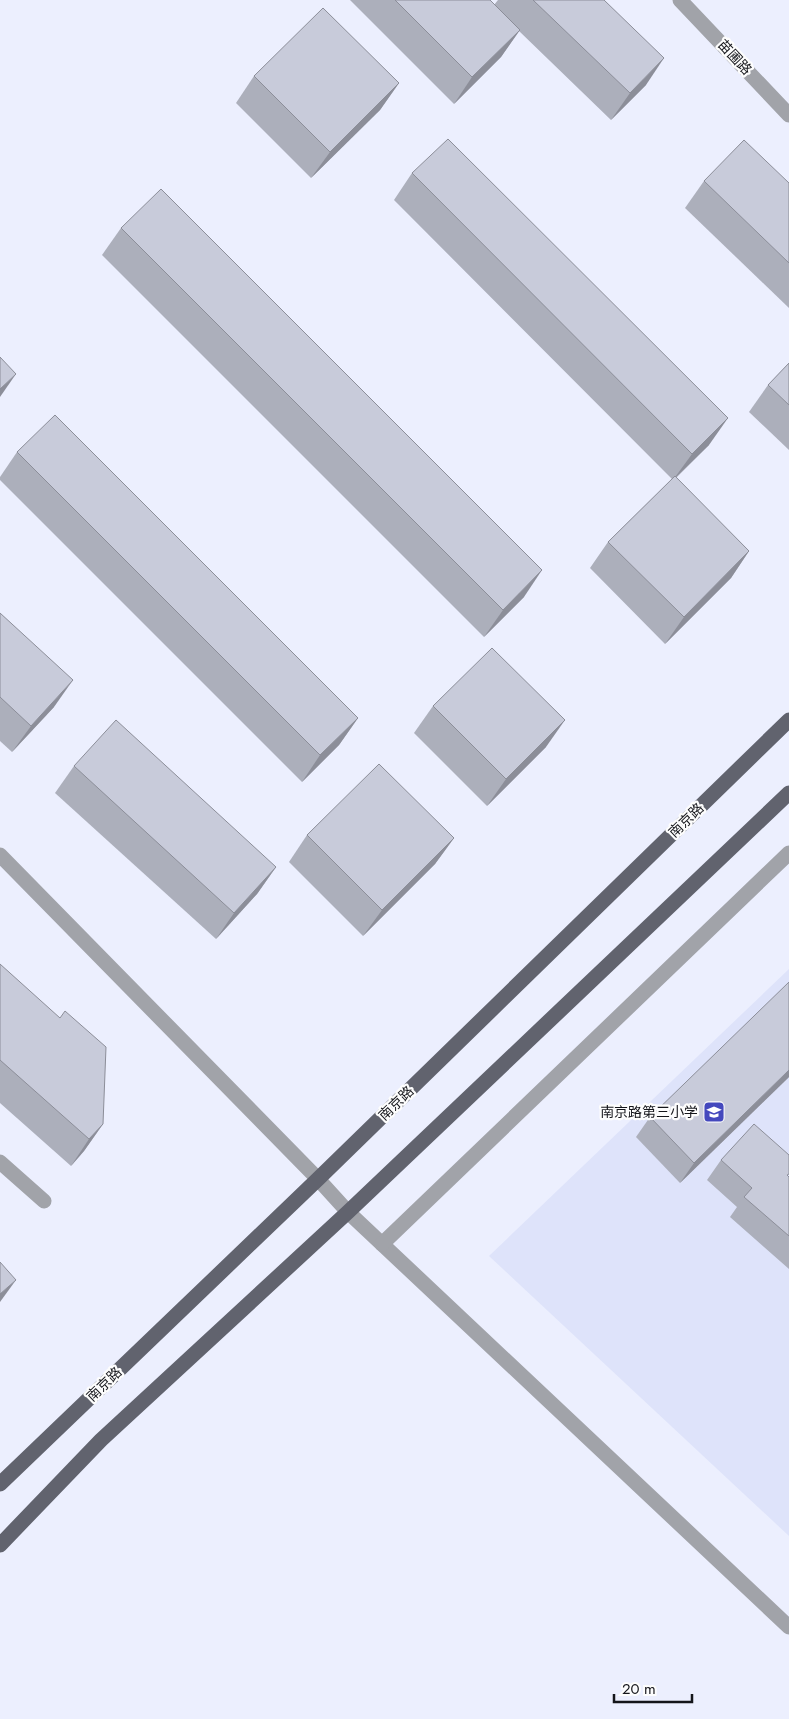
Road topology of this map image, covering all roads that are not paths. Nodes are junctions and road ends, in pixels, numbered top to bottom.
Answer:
1 (680, 0) edge
2 (789, 115) edge
3 (789, 720) edge
4 (789, 793) edge
5 (789, 852) edge
6 (0, 855) edge
7 (0, 1162) edge
8 (318, 1179) junction
9 (44, 1201) dead end
10 (348, 1212) junction
11 (382, 1244) junction
12 (0, 1484) edge
13 (0, 1545) edge
14 (789, 1627) edge

1 - 2 street, 苗圃路
3 - 8 main road, 南京路
4 - 10 main road
5 - 11 street
6 - 8 street
7 - 9 street
8 - 10 street
8 - 12 main road, 南京路
10 - 11 street
10 - 13 main road
11 - 14 street

